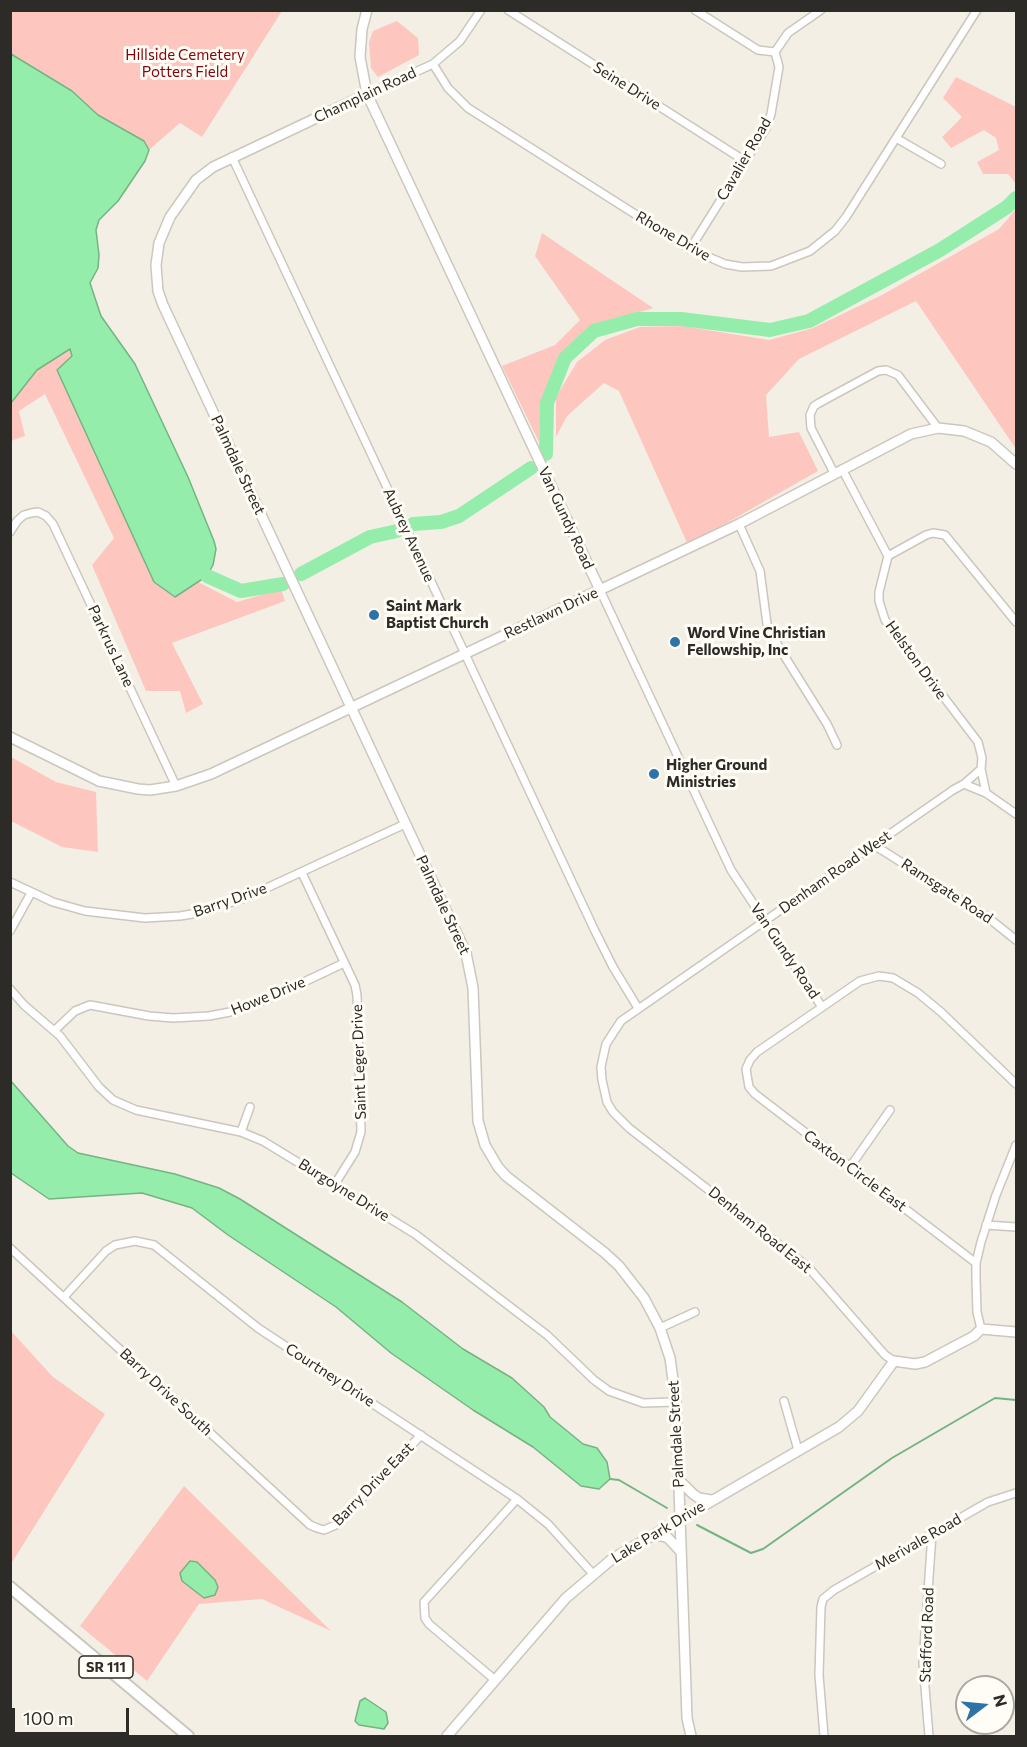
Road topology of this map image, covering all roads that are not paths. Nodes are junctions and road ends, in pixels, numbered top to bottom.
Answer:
1 (367, 10) edge
2 (481, 10) edge
3 (508, 10) edge
4 (695, 10) edge
5 (821, 10) edge
6 (977, 10) edge
7 (776, 52) junction
8 (433, 64) junction
9 (367, 94) junction
10 (896, 138) junction
11 (232, 157) junction
12 (745, 161) junction
13 (941, 164) dead end
14 (690, 249) junction
15 (938, 428) junction
16 (1017, 464) edge
17 (838, 471) junction
18 (739, 524) junction
19 (10, 532) edge
20 (888, 556) junction
21 (600, 590) junction
22 (1017, 622) edge
23 (465, 653) junction
24 (351, 707) junction
25 (10, 736) edge
26 (837, 745) dead end
27 (981, 769) junction
28 (964, 784) junction
29 (176, 786) junction
30 (986, 793) junction
31 (1017, 814) edge
32 (405, 824) junction
33 (874, 844) junction
34 (302, 873) junction
35 (10, 882) edge
36 (31, 893) junction
37 (764, 921) junction
38 (10, 932) edge
39 (1017, 940) edge
40 (344, 963) junction
41 (10, 989) edge
42 (822, 1007) junction
43 (638, 1008) junction
44 (55, 1030) junction
45 (603, 1055) joint
46 (1017, 1084) edge
47 (250, 1107) dead end
48 (890, 1110) dead end
49 (241, 1132) junction
50 (1017, 1144) edge
51 (850, 1167) junction
52 (335, 1184) junction
53 (986, 1225) junction
54 (1017, 1227) edge
55 (10, 1248) edge
56 (976, 1263) junction
57 (64, 1297) junction
58 (695, 1312) dead end
59 (660, 1328) junction
60 (981, 1329) junction
61 (1017, 1332) edge
62 (894, 1361) junction
63 (784, 1401) dead end
64 (676, 1402) junction
65 (421, 1435) junction
66 (798, 1450) junction
67 (679, 1479) junction
68 (1017, 1493) edge
69 (517, 1499) junction
70 (711, 1500) junction
71 (680, 1518) junction
72 (324, 1530) joint
73 (932, 1534) junction
74 (648, 1537) junction
75 (681, 1552) junction
76 (593, 1574) junction
77 (10, 1587) edge
78 (495, 1680) junction
79 (188, 1737) edge
80 (447, 1737) edge
81 (691, 1737) edge
82 (824, 1737) edge
83 (929, 1737) edge

1 - 9 street, Van Gundy Road
2 - 8 street, Champlain Road
3 - 12 street, Seine Drive
4 - 7 street
5 - 7 street
6 - 10 street, Rhone Drive
7 - 12 street, Cavalier Road
8 - 9 street, Champlain Road
8 - 14 street, Rhone Drive
9 - 11 street, Champlain Road
9 - 21 street, Van Gundy Road
10 - 13 street
10 - 14 street, Rhone Drive
11 - 23 street, Aubrey Avenue
11 - 24 street, Palmdale Street
12 - 14 street, Cavalier Road
15 - 16 street, Restlawn Drive
15 - 17 street, Restlawn Drive
15 - 17 street
17 - 18 street, Restlawn Drive
17 - 20 street
18 - 21 street, Restlawn Drive
18 - 26 street
19 - 29 street, Parkrus Lane
20 - 22 street
20 - 27 street, Helston Drive
21 - 23 street, Restlawn Drive
21 - 37 street, Van Gundy Road
23 - 24 street, Restlawn Drive
23 - 43 street, Aubrey Avenue
24 - 29 street, Restlawn Drive
24 - 32 street, Palmdale Street
25 - 29 street, Restlawn Drive
27 - 28 street
27 - 30 street, Helston Drive
28 - 30 street
28 - 33 street, Denham Road West
30 - 31 street
32 - 34 street, Barry Drive
32 - 59 street, Palmdale Street
33 - 37 street, Denham Road West
33 - 39 street, Ramsgate Road
34 - 36 street, Barry Drive
34 - 40 street, Saint Leger Drive
35 - 36 street, Barry Drive
36 - 38 street
37 - 42 street, Van Gundy Road
37 - 43 street, Denham Road West
40 - 44 street, Howe Drive
40 - 52 street, Saint Leger Drive
41 - 44 street, Burgoyne Drive
42 - 46 street
42 - 51 street, Caxton Circle East
43 - 45 street, Denham Road West
44 - 49 street, Burgoyne Drive
45 - 62 street, Denham Road East
47 - 49 street
48 - 51 street
49 - 52 street, Burgoyne Drive
50 - 53 street
51 - 56 street, Caxton Circle East
52 - 64 street, Burgoyne Drive
53 - 54 street
53 - 56 street
55 - 57 street, Barry Drive South
56 - 60 street
57 - 65 street, Courtney Drive
57 - 72 street, Barry Drive South
58 - 59 street
59 - 64 street, Palmdale Street
60 - 61 street
60 - 62 street
62 - 66 street, Lake Park Drive
63 - 66 street
64 - 67 street, Palmdale Street
65 - 69 street, Courtney Drive
65 - 72 street, Barry Drive East
66 - 70 street, Lake Park Drive
67 - 70 street
67 - 71 street, Palmdale Street
68 - 73 street, Merivale Road
69 - 76 street, Courtney Drive
69 - 78 street
70 - 71 street, Lake Park Drive
71 - 74 street, Lake Park Drive
71 - 75 street, Palmdale Street
73 - 82 street, Merivale Road
73 - 83 street, Stafford Road
74 - 75 street
74 - 76 street, Lake Park Drive
75 - 81 street, Palmdale Street
76 - 78 street, Lake Park Drive
77 - 79 main road, SR 111
78 - 80 street, Lake Park Drive

